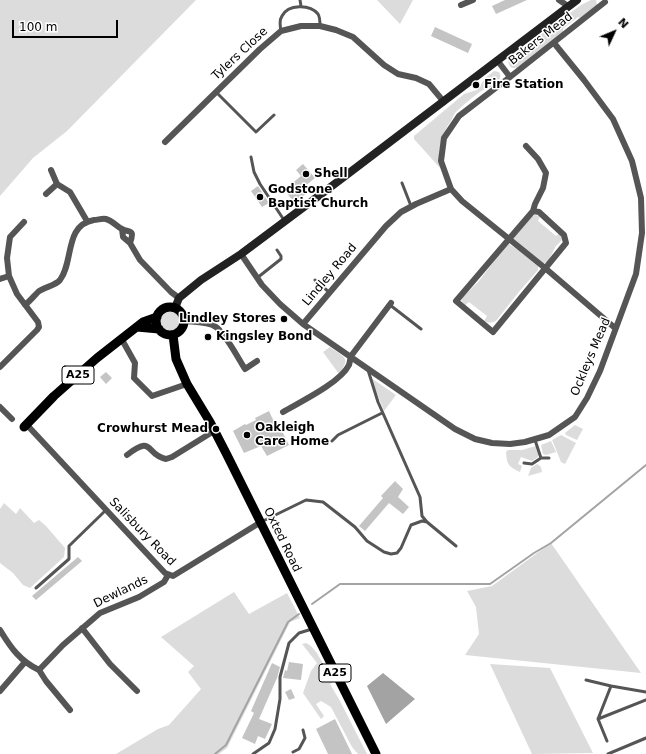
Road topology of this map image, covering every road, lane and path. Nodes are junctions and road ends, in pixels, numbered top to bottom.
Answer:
1 (300, 0) edge
2 (473, 0) edge
3 (559, 0) edge
4 (578, 0) edge
5 (605, 2) dead end
6 (461, 5) dead end
7 (301, 6) junction
8 (568, 6) junction
9 (320, 26) junction
10 (281, 32) junction
11 (554, 43) junction
12 (497, 60) junction
13 (510, 77) junction
14 (216, 92) junction
15 (444, 102) junction
16 (274, 115) dead end
17 (166, 142) dead end
18 (526, 146) dead end
19 (251, 157) dead end
20 (51, 170) dead end
21 (402, 183) dead end
22 (57, 184) junction
23 (451, 189) junction
24 (46, 194) dead end
25 (411, 206) junction
26 (533, 211) junction
27 (87, 221) junction
28 (24, 222) dead end
29 (285, 222) junction
30 (122, 229) junction
31 (508, 239) junction
32 (130, 243) junction
33 (277, 250) dead end
34 (241, 254) junction
35 (545, 268) junction
36 (9, 276) junction
37 (257, 278) junction
38 (0, 279) edge
39 (315, 280) dead end
40 (330, 293) junction
41 (179, 298) junction
42 (390, 304) joint
43 (25, 305) junction
44 (175, 308) junction
45 (157, 317) junction
46 (184, 321) junction
47 (303, 324) junction
48 (137, 327) junction
49 (615, 328) junction
50 (159, 329) junction
51 (421, 329) dead end
52 (172, 335) junction
53 (121, 338) junction
54 (350, 356) junction
55 (257, 361) dead end
56 (0, 367) edge
57 (367, 368) junction
58 (187, 384) junction
59 (0, 407) edge
60 (283, 412) dead end
61 (382, 413) junction
62 (12, 419) dead end
63 (26, 426) joint
64 (214, 431) junction
65 (535, 440) junction
66 (332, 441) dead end
67 (127, 455) dead end
68 (542, 458) junction
69 (549, 458) dead end
70 (524, 463) dead end
71 (106, 510) junction
72 (261, 522) junction
73 (427, 522) junction
74 (456, 546) dead end
75 (168, 575) junction
76 (36, 588) dead end
77 (82, 628) junction
78 (313, 629) junction
79 (0, 630) edge
80 (25, 662) junction
81 (39, 670) junction
82 (586, 680) dead end
83 (611, 686) junction
84 (0, 691) edge
85 (137, 691) dead end
86 (646, 692) edge
87 (646, 700) edge
88 (70, 710) dead end
89 (598, 719) junction
90 (302, 730) dead end
91 (646, 738) edge
92 (608, 741) dead end
93 (293, 752) dead end
94 (253, 754) edge
95 (376, 754) edge
96 (608, 754) edge

1 - 7 lane
2 - 6 street
3 - 8 street
4 - 8 main road
5 - 11 street, Bakers Mead
7 - 9 lane
7 - 10 lane
8 - 12 main road
9 - 10 street, Tylers Close
9 - 15 street, Tylers Close
10 - 14 street, Tylers Close
11 - 13 street, Bakers Mead
11 - 49 street, Ockleys Mead
12 - 13 street, Bakers Mead
12 - 15 main road
13 - 23 street, Bakers Mead
14 - 16 lane
14 - 17 street, Tylers Close
15 - 29 main road
18 - 26 street
19 - 29 lane
20 - 22 street
21 - 25 lane
22 - 24 street
22 - 27 street
23 - 25 street, Lindley Road
23 - 31 street
25 - 40 street, Lindley Road
26 - 31 street
26 - 35 street
27 - 30 street
27 - 43 street
28 - 36 street
29 - 34 main road
30 - 32 street
30 - 32 street
31 - 35 street
31 - 35 street
32 - 41 street
33 - 37 lane
34 - 37 street, Lindley Road
34 - 41 main road
35 - 49 street
36 - 38 street
36 - 43 street
37 - 47 street, Lindley Road
39 - 40 lane
40 - 47 street, Lindley Road
41 - 44 main road
42 - 51 lane
42 - 54 street
43 - 56 street
44 - 45 main road
44 - 46 main road
45 - 48 main road, A25
45 - 50 main road
46 - 52 main road
46 - 55 street
47 - 54 street, Ockleys Mead
48 - 50 main road
48 - 53 main road, A25
49 - 65 street, Ockleys Mead
50 - 52 main road
52 - 58 main road, Oxted Road / A25
53 - 58 street
53 - 63 main road, A25
54 - 57 street, Ockleys Mead
54 - 60 street
57 - 61 lane
57 - 65 street, Ockleys Mead
58 - 64 main road, Oxted Road / A25
59 - 62 street
61 - 66 lane
61 - 73 lane
63 - 71 street, Salisbury Road
64 - 67 street
64 - 72 main road, Oxted Road / A25
65 - 68 lane
68 - 69 lane
68 - 70 lane
71 - 75 street, Salisbury Road
71 - 76 lane
72 - 73 lane
72 - 75 street, Salisbury Road
72 - 78 main road, Oxted Road / A25
73 - 74 lane
75 - 77 street, Dewlands
77 - 81 street, Dewlands
77 - 85 street
78 - 94 lane
78 - 95 main road, Oxted Road / A25
79 - 80 street
80 - 81 street
80 - 84 street
81 - 88 street
82 - 83 lane
83 - 86 lane
83 - 89 lane
87 - 89 lane
89 - 92 lane
90 - 93 lane
91 - 96 lane

